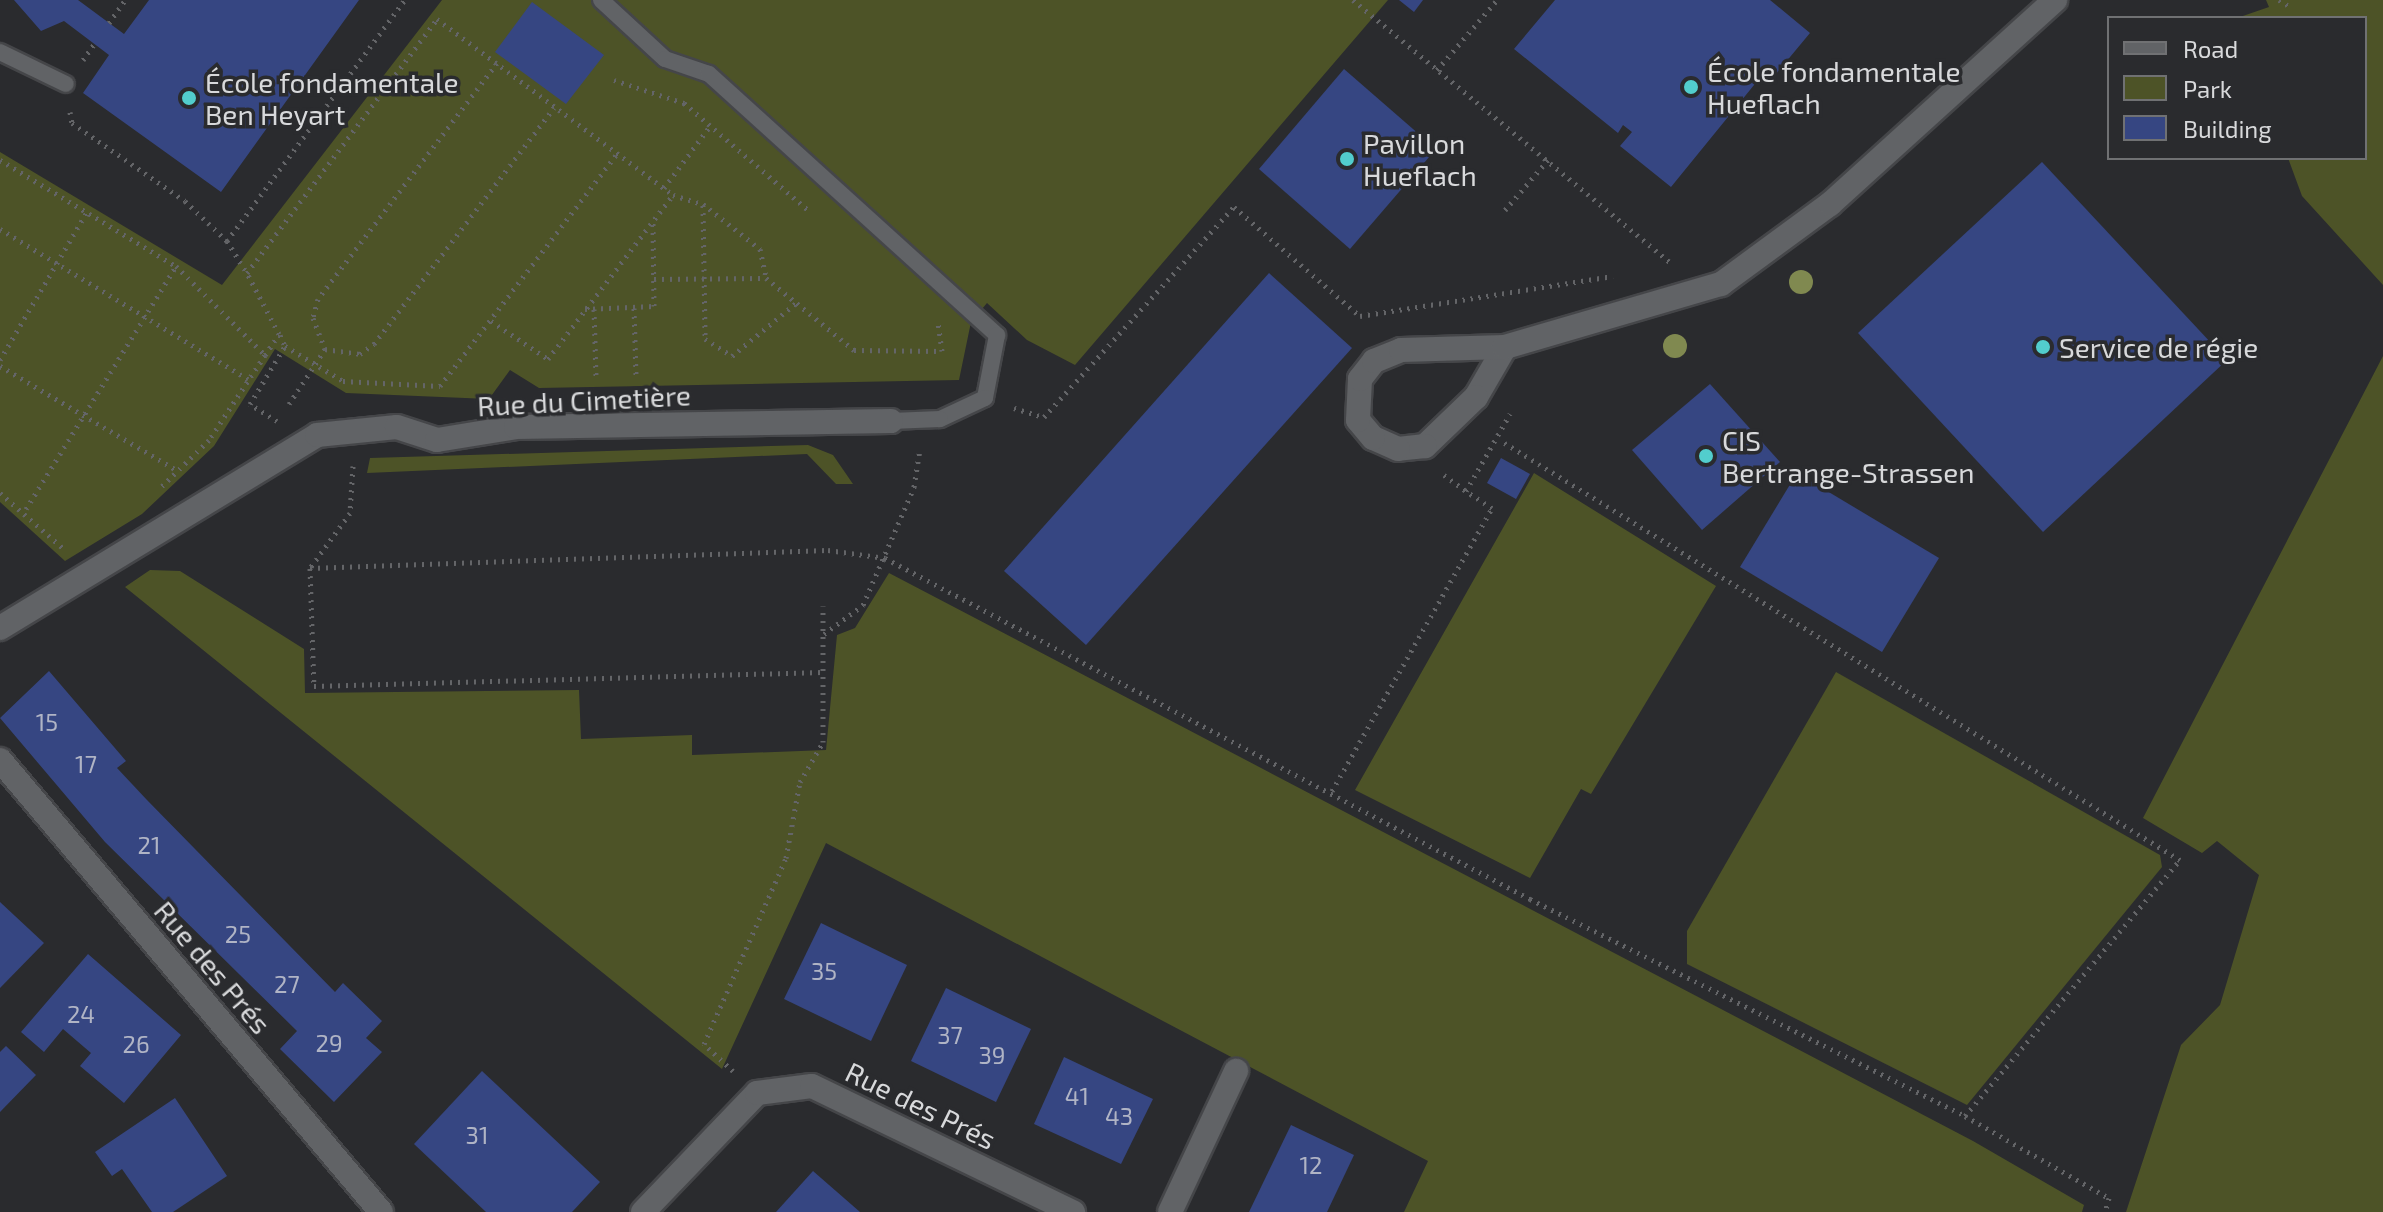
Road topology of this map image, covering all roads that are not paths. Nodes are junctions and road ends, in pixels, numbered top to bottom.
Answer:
1 (601, 0) edge
2 (2055, 0) edge
3 (0, 52) edge
4 (66, 84) road end
5 (1505, 347) junction
6 (891, 421) joint
7 (0, 628) edge
8 (0, 760) edge
9 (1236, 1071) dead end
10 (381, 1212) edge
11 (643, 1212) edge
12 (1073, 1212) edge
13 (1170, 1212) edge

1 - 6 lane
2 - 5 street
3 - 4 lane
5 - 5 street
6 - 7 street, Rue du Cimetière
8 - 10 street, Rue des Prés
9 - 13 street
11 - 12 street, Rue des Prés

